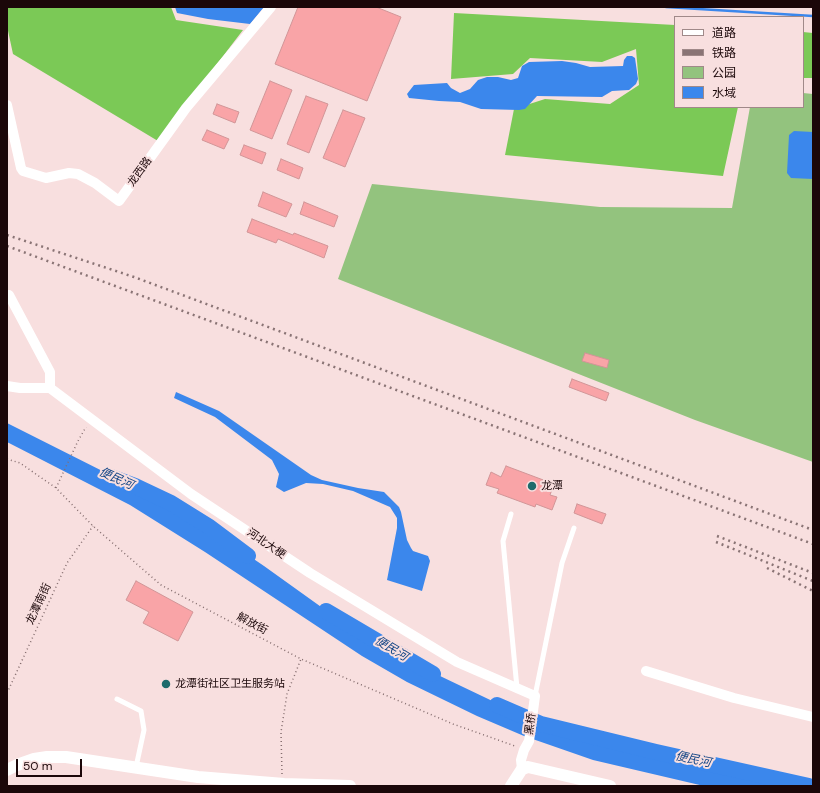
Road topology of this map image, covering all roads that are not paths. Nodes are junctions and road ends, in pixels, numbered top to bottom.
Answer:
1 (271, 7) edge
2 (7, 105) edge
3 (9, 295) dead end
4 (7, 386) edge
5 (50, 388) junction
6 (511, 514) dead end
7 (574, 528) dead end
8 (646, 671) dead end
9 (517, 688) junction
10 (535, 696) junction
11 (117, 699) dead end
12 (813, 717) edge
13 (136, 767) junction
14 (522, 769) junction
15 (7, 770) edge
16 (350, 786) edge
17 (511, 786) edge
18 (610, 786) edge

1 - 2 street, 龙西路
3 - 5 street
4 - 5 street
5 - 9 street, 河北大梗
6 - 9 lane
7 - 10 lane
8 - 12 street
9 - 10 street, 河北大梗
10 - 14 street, 黑桥
11 - 13 lane
13 - 15 street
13 - 16 street
14 - 17 street
14 - 18 street

